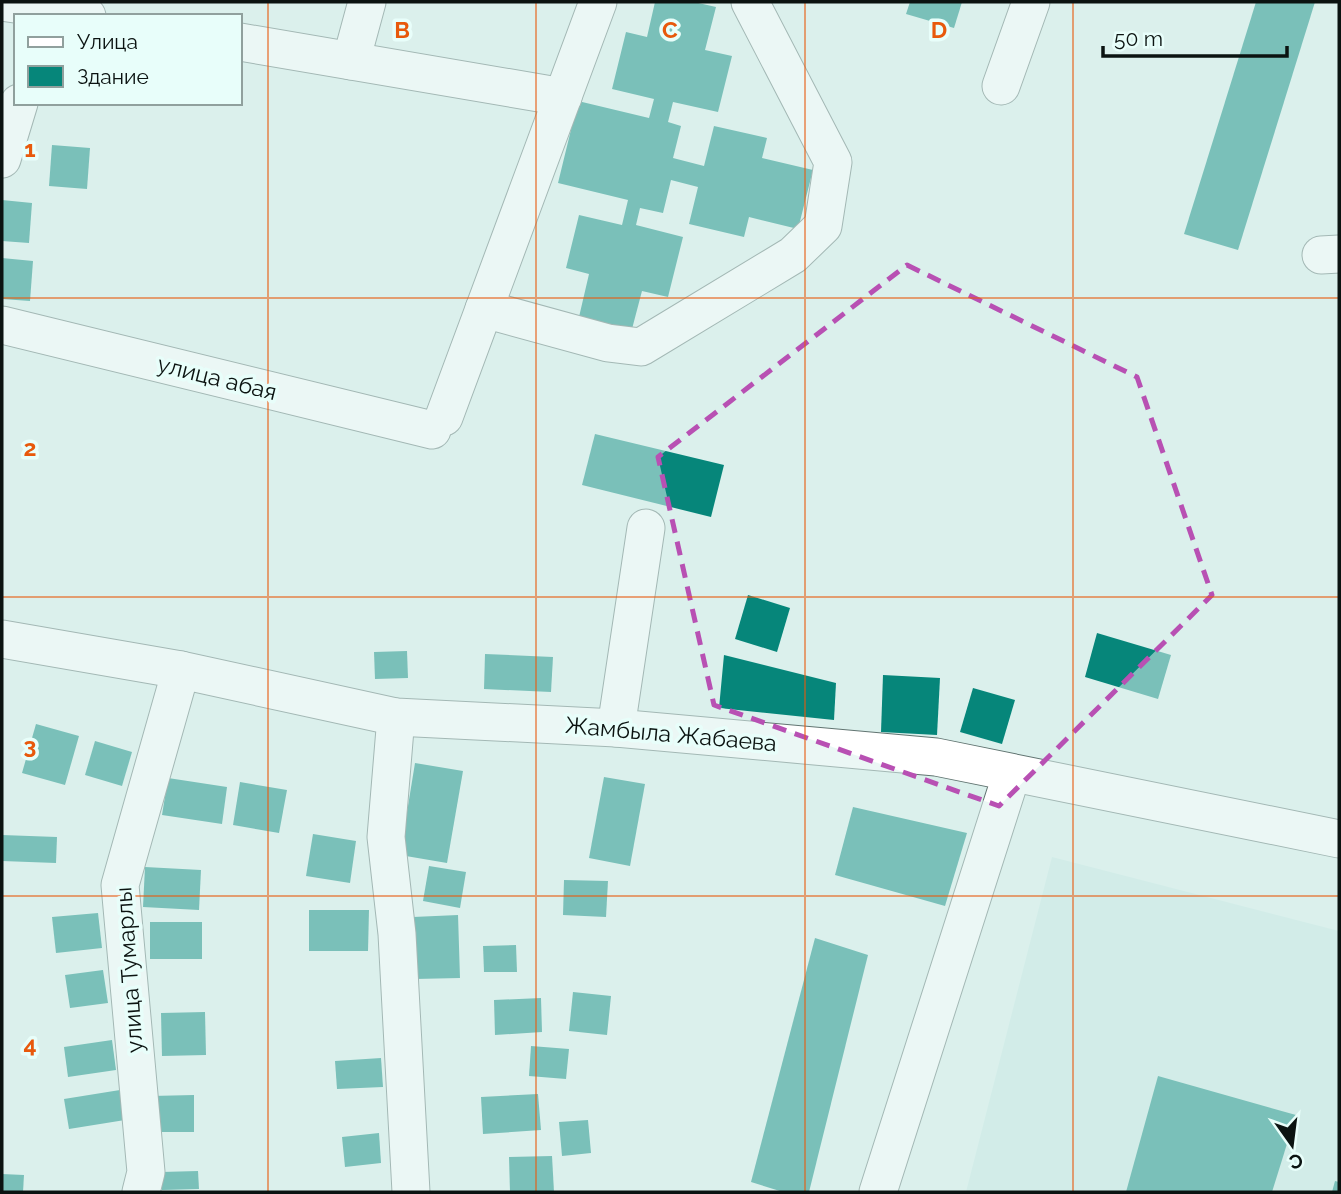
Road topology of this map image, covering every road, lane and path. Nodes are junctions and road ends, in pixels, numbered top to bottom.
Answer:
1 (2, 2) edge
2 (367, 2) edge
3 (598, 2) edge
4 (750, 2) edge
5 (1031, 2) edge
6 (48, 13) edge
7 (242, 42) edge
8 (352, 61) junction
9 (1001, 86) dead end
10 (563, 97) junction
11 (18, 105) edge
12 (2, 159) edge
13 (484, 309) junction
14 (2, 325) edge
15 (646, 528) dead end
16 (2, 639) edge
17 (181, 670) junction
18 (396, 717) junction
19 (616, 728) junction
20 (1012, 773) junction
21 (1339, 839) edge
22 (141, 1192) edge
23 (411, 1192) edge
24 (878, 1192) edge

1 - 6 street
2 - 8 street
3 - 10 street
4 - 13 street
5 - 9 street
7 - 8 street
8 - 10 street
10 - 13 street
11 - 12 street
13 - 14 street, улица абая
15 - 19 street
16 - 17 street, Жамбыла Жабаева
17 - 18 street, Жамбыла Жабаева
17 - 22 street, улица Тумарлы
18 - 19 street, Жамбыла Жабаева
18 - 23 street
19 - 20 street, Жамбыла Жабаева
20 - 21 street, Жамбыла Жабаева
20 - 24 street

